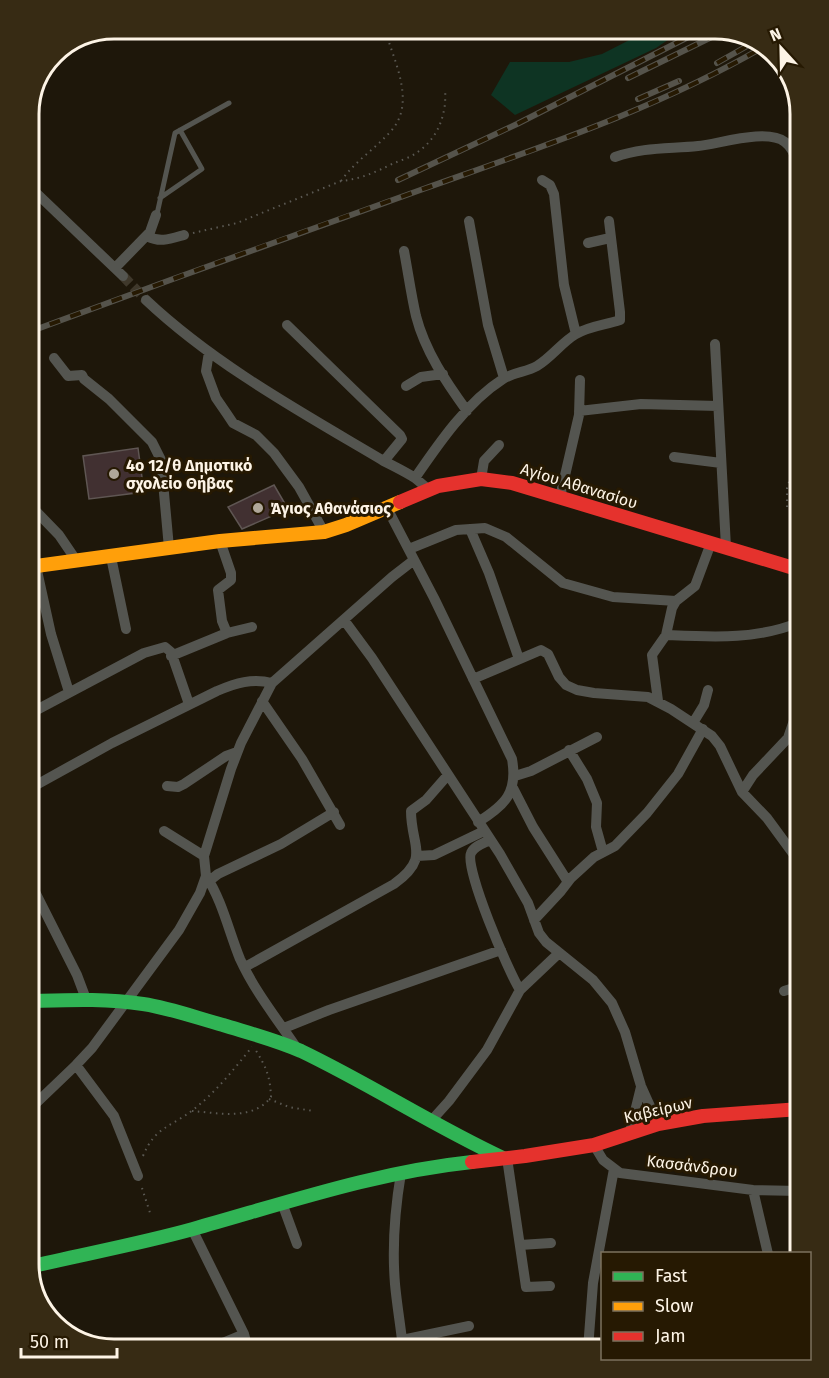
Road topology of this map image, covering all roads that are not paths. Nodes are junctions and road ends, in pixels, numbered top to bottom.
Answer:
1 (229, 103) dead end
2 (180, 130) junction
3 (790, 148) edge
4 (615, 157) dead end
5 (542, 180) dead end
6 (39, 196) edge
7 (160, 198) junction
8 (156, 215) joint
9 (469, 221) dead end
10 (609, 221) dead end
11 (184, 235) road end
12 (147, 236) junction
13 (610, 238) junction
14 (588, 243) dead end
15 (404, 251) dead end
16 (146, 300) tunnel mouth
17 (286, 325) dead end
18 (576, 334) junction
19 (715, 344) dead end
20 (209, 352) junction
21 (54, 358) dead end
22 (443, 374) junction
23 (504, 378) junction
24 (580, 380) dead end
25 (406, 386) dead end
26 (718, 406) junction
27 (467, 411) junction
28 (579, 411) junction
29 (499, 445) dead end
30 (674, 457) dead end
31 (384, 461) junction
32 (721, 463) junction
33 (415, 478) junction
34 (481, 479) junction
35 (428, 489) junction
36 (560, 497) junction
37 (387, 508) junction
38 (39, 514) edge
39 (470, 529) junction
40 (324, 532) junction
41 (220, 541) junction
42 (711, 543) junction
43 (726, 547) junction
44 (169, 548) junction
45 (409, 549) junction
46 (111, 556) junction
47 (76, 560) junction
48 (414, 560) junction
49 (39, 565) edge
50 (790, 567) edge
51 (39, 591) edge
52 (676, 601) junction
53 (344, 620) junction
54 (790, 626) edge
55 (252, 627) dead end
56 (126, 629) dead end
57 (227, 633) junction
58 (666, 635) junction
59 (171, 656) junction
60 (519, 659) junction
61 (473, 679) junction
62 (272, 683) junction
63 (708, 690) dead end
64 (69, 692) junction
65 (262, 701) junction
66 (658, 701) junction
67 (189, 704) junction
68 (39, 708) edge
69 (698, 726) junction
70 (790, 732) edge
71 (597, 737) dead end
72 (569, 750) junction
73 (237, 752) junction
74 (447, 776) junction
75 (515, 776) junction
76 (39, 783) edge
77 (167, 786) dead end
78 (513, 788) junction
79 (742, 792) junction
80 (334, 812) junction
81 (340, 825) dead end
82 (164, 831) dead end
83 (484, 831) junction
84 (790, 848) edge
85 (603, 852) junction
86 (204, 856) junction
87 (417, 856) junction
88 (207, 878) junction
89 (568, 882) junction
90 (39, 909) edge
91 (534, 920) junction
92 (501, 950) junction
93 (559, 953) junction
94 (244, 967) junction
95 (790, 989) edge
96 (520, 990) junction
97 (784, 991) dead end
98 (86, 999) junction
99 (39, 1001) edge
100 (127, 1002) junction
101 (284, 1028) junction
102 (298, 1050) junction
103 (76, 1065) junction
104 (641, 1086) junction
105 (39, 1100) edge
106 (790, 1110) edge
107 (431, 1120) junction
108 (658, 1124) junction
109 (630, 1132) junction
110 (594, 1145) junction
111 (505, 1158) junction
112 (614, 1169) junction
113 (401, 1173) junction
114 (138, 1176) road end
115 (753, 1190) junction
116 (790, 1191) edge
117 (282, 1203) junction
118 (192, 1229) junction
119 (551, 1243) dead end
120 (297, 1244) dead end
121 (520, 1245) junction
122 (768, 1252) edge
123 (39, 1265) edge
124 (550, 1286) dead end
125 (469, 1326) dead end
126 (244, 1334) junction
127 (232, 1339) edge
128 (245, 1339) edge
129 (401, 1339) edge
130 (423, 1339) edge
131 (589, 1339) edge

1 - 2 lane
2 - 7 lane
2 - 7 lane
3 - 4 street
5 - 18 street
6 - 12 street
7 - 8 lane
8 - 12 street
9 - 23 street
10 - 13 street
11 - 12 street
13 - 14 street
13 - 18 street
15 - 22 street
16 - 20 street
17 - 31 street
18 - 23 street
19 - 26 street
20 - 31 street
20 - 40 street
21 - 44 street
22 - 25 street
22 - 27 street
23 - 27 street
24 - 28 street
26 - 28 street
26 - 32 street
27 - 33 street
28 - 36 street
29 - 34 street
30 - 32 street
31 - 33 street
32 - 43 street
33 - 35 street
34 - 35 main road, Αγίου Αθανασίου
34 - 36 main road, Αγίου Αθανασίου
35 - 37 main road, Αγίου Αθανασίου
36 - 42 main road, Αγίου Αθανασίου
37 - 40 main road, Αγίου Αθανασίου
37 - 45 street
38 - 47 street
39 - 45 street
39 - 52 street
39 - 60 street
40 - 41 main road, Αγίου Αθανασίου
41 - 44 main road, Αγίου Αθανασίου
41 - 57 street
42 - 43 main road, Αγίου Αθανασίου
42 - 52 street
43 - 50 main road, Αγίου Αθανασίου
44 - 46 main road, Αγίου Αθανασίου
45 - 48 street
46 - 47 main road, Αγίου Αθανασίου
46 - 56 street
47 - 49 main road, Αγίου Αθανασίου
48 - 53 street
48 - 61 street
51 - 64 street
52 - 58 street
53 - 62 street
53 - 74 street
54 - 58 street
55 - 57 street
57 - 59 street
58 - 66 street
59 - 64 street
59 - 67 street
60 - 61 street
60 - 66 street
61 - 75 street
62 - 65 street
62 - 67 street
63 - 69 street
64 - 68 street
65 - 73 street
65 - 80 street
66 - 69 street
67 - 76 street
69 - 79 street
69 - 85 street
70 - 79 street
71 - 72 street
72 - 75 street
72 - 85 street
73 - 77 street
73 - 86 street
74 - 83 street
74 - 87 street
75 - 78 street
78 - 83 street
78 - 89 street
79 - 84 street
80 - 81 street
80 - 88 street
82 - 86 street
83 - 87 street
83 - 91 street
83 - 92 street
85 - 89 street
86 - 88 street
87 - 94 street
88 - 94 street
88 - 100 street
89 - 91 street
90 - 98 street
91 - 93 street
92 - 96 street
92 - 101 street
93 - 96 street
93 - 104 street
94 - 101 street
95 - 97 street
96 - 107 street
98 - 99 main road
98 - 100 main road
100 - 102 main road
100 - 103 street
101 - 102 street
102 - 107 main road
103 - 105 street
103 - 114 street
104 - 108 street
104 - 109 street
106 - 108 main road, Καβείρων
107 - 111 main road
108 - 109 main road, Καβείρων
109 - 110 main road, Καβείρων
110 - 111 main road, Καβείρων
110 - 112 street
111 - 113 main road, Καβείρων
111 - 121 street
112 - 115 street, Κασσάνδρου
112 - 131 street
113 - 117 main road, Καβείρων
113 - 129 street
115 - 116 street, Κασσάνδρου
115 - 122 street
117 - 118 main road, Καβείρων
117 - 120 street
118 - 123 main road, Καβείρων
118 - 126 street
119 - 121 street
121 - 124 street
125 - 130 street
126 - 127 street
126 - 128 street

